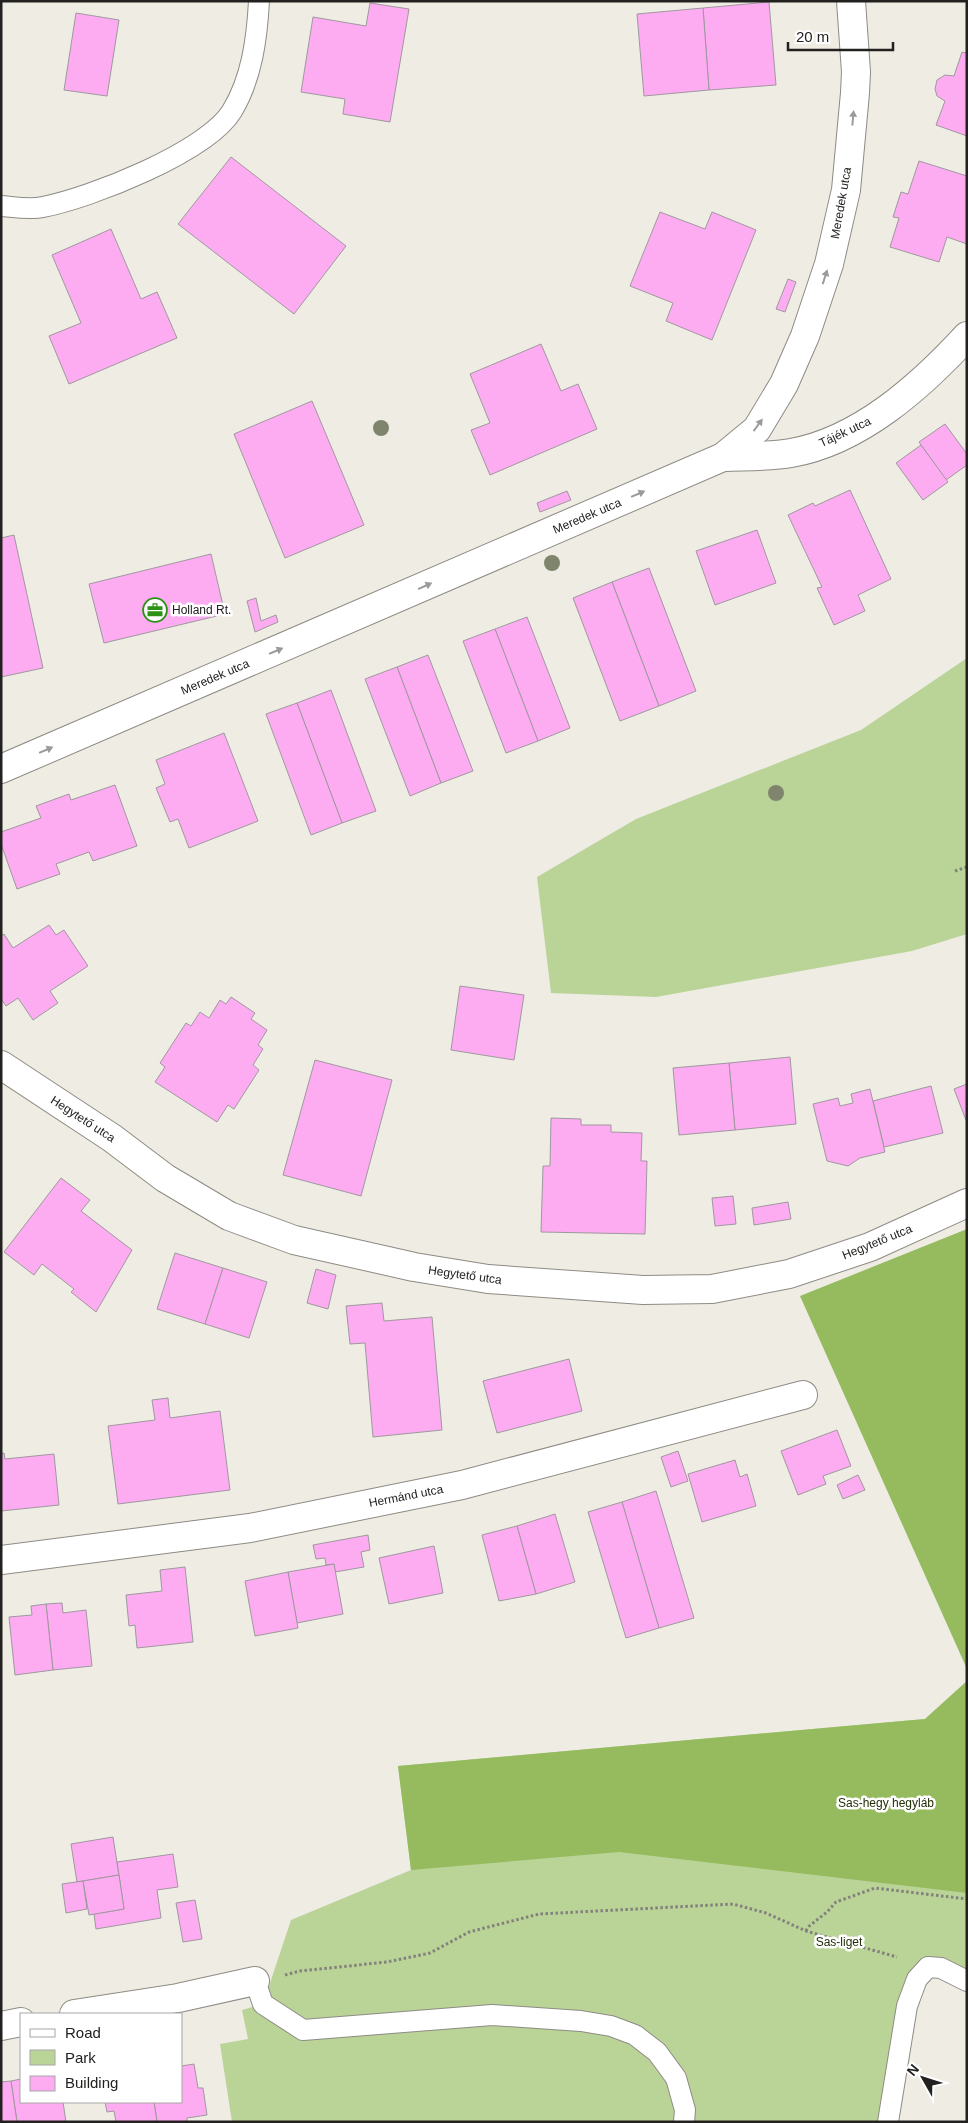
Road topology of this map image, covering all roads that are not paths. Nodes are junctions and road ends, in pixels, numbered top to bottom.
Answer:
1 (260, 1) edge
2 (851, 1) edge
3 (1, 206) edge
4 (967, 336) edge
5 (723, 458) junction
6 (1, 769) edge
7 (1, 1065) edge
8 (967, 1203) edge
9 (803, 1395) dead end
10 (1, 1560) edge
11 (255, 1981) joint
12 (967, 1981) edge
13 (80, 2013) edge
14 (20, 2022) edge
15 (1, 2026) edge
16 (684, 2122) edge
17 (888, 2122) edge

1 - 3 lane
5 -> 2 street, Meredek utca
4 - 5 street, Tájék utca
6 -> 5 street, Meredek utca
7 - 8 street, Hegytető utca
9 - 10 street, Hermánd utca
11 - 13 street
11 - 16 lane
12 - 17 lane
14 - 15 street

